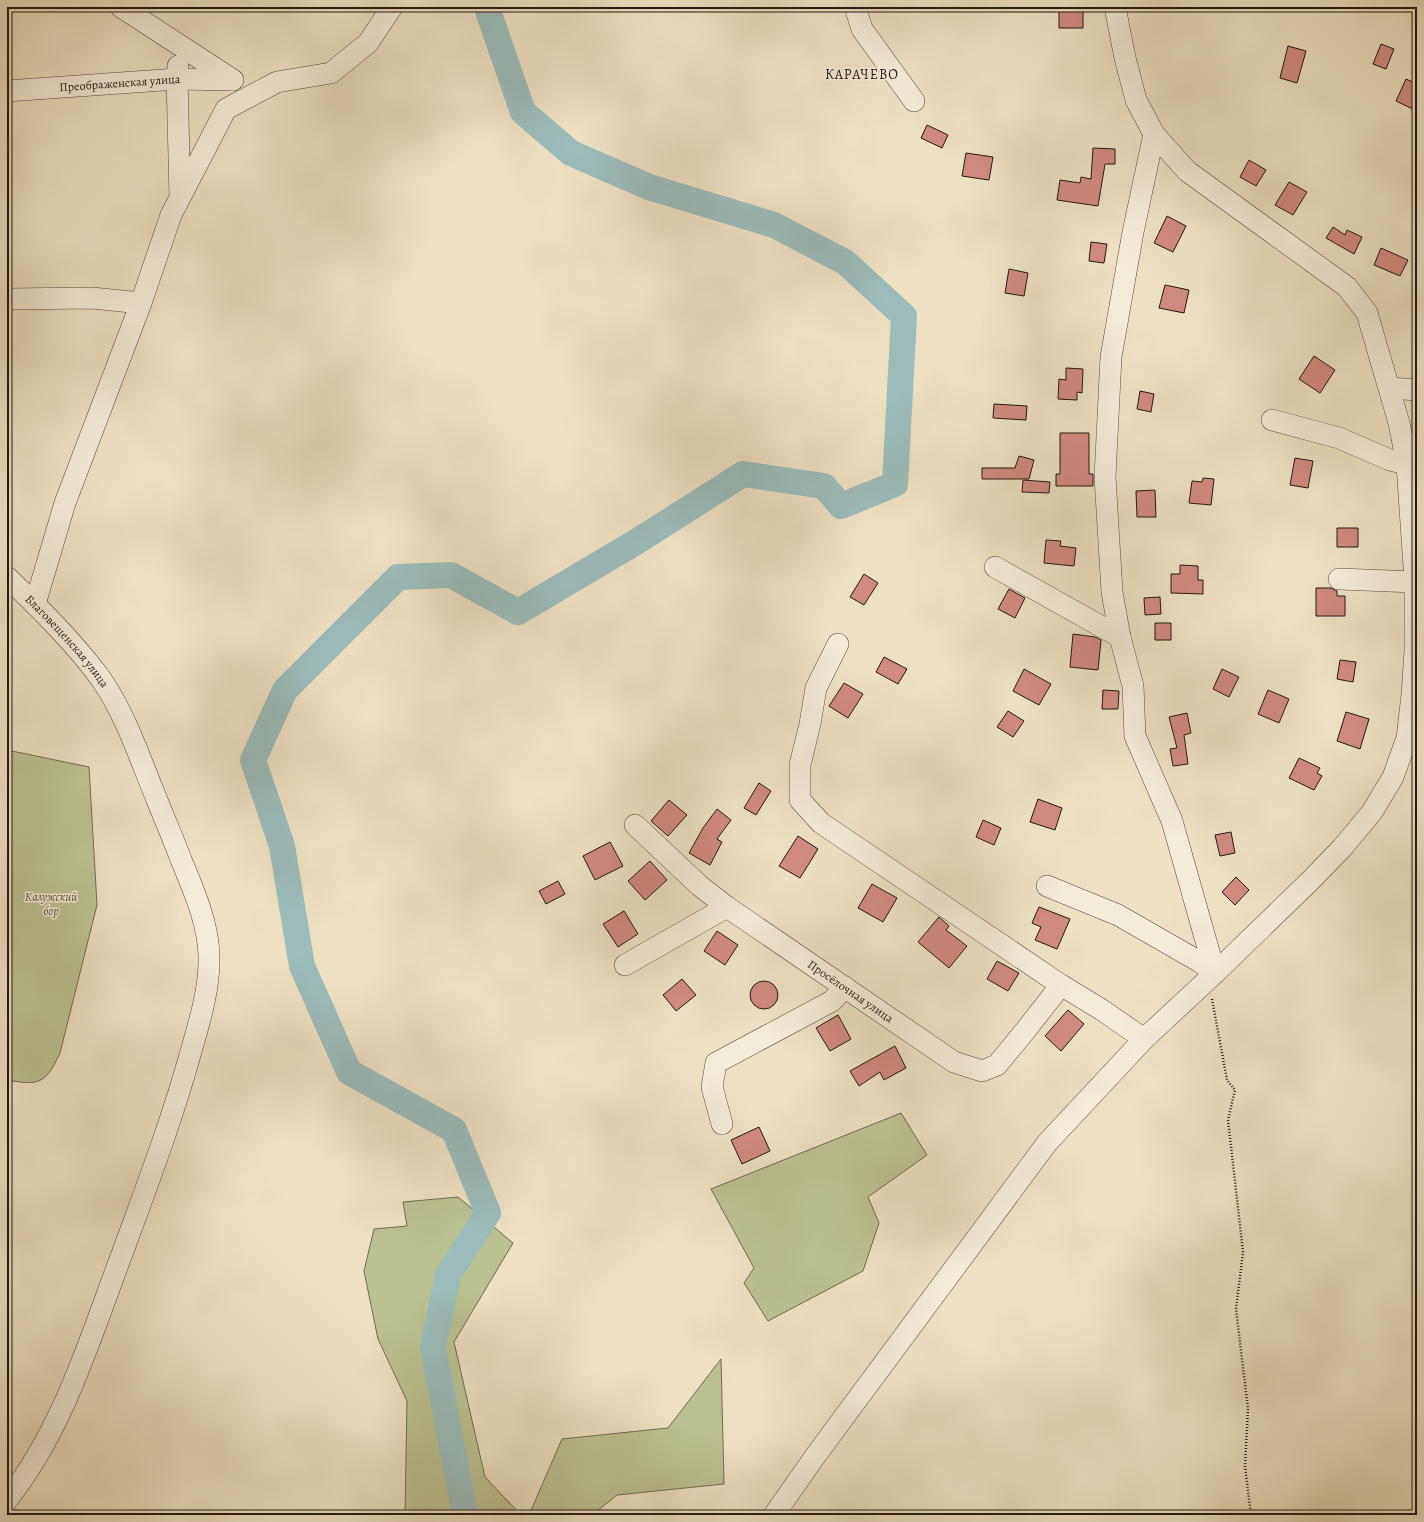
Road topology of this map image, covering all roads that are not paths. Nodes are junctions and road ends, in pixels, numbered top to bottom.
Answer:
1 (122, 7) edge
2 (392, 7) edge
3 (855, 7) edge
4 (1115, 7) edge
5 (180, 46) junction
6 (177, 79) junction
7 (232, 80) junction
8 (267, 88) junction
9 (7, 91) edge
10 (914, 101) dead end
11 (1154, 134) junction
12 (180, 197) junction
13 (7, 299) edge
14 (141, 304) junction
15 (1390, 388) junction
16 (1417, 390) edge
17 (1272, 420) dead end
18 (1407, 464) junction
19 (995, 567) dead end
20 (7, 577) edge
21 (1339, 579) dead end
22 (1415, 582) junction
23 (35, 604) junction
24 (1120, 637) junction
25 (838, 644) dead end
26 (636, 825) dead end
27 (1047, 886) dead end
28 (727, 907) junction
29 (625, 965) dead end
30 (1215, 973) junction
31 (1061, 985) junction
32 (844, 987) junction
33 (1144, 1039) junction
34 (722, 1124) dead end
35 (7, 1500) edge
36 (774, 1515) edge

1 - 5 street
2 - 8 street
3 - 10 street
4 - 11 street
5 - 6 street
5 - 7 street
6 - 7 street, Преображенская улица
6 - 9 street, Преображенская улица
6 - 12 street
7 - 8 street
8 - 12 street
11 - 15 street
11 - 24 street
12 - 14 street
13 - 14 street
14 - 23 street
15 - 16 street
15 - 18 street
17 - 18 street
18 - 22 street
19 - 24 street
20 - 23 street, Благовещенская улица
21 - 22 street
22 - 30 street
23 - 35 street, Благовещенская улица
24 - 30 street
25 - 31 street
26 - 28 street, Просёлочная улица
27 - 30 street
28 - 29 street
28 - 32 street, Просёлочная улица
30 - 33 street
31 - 32 street, Просёлочная улица
31 - 33 street
32 - 34 street
33 - 36 street

